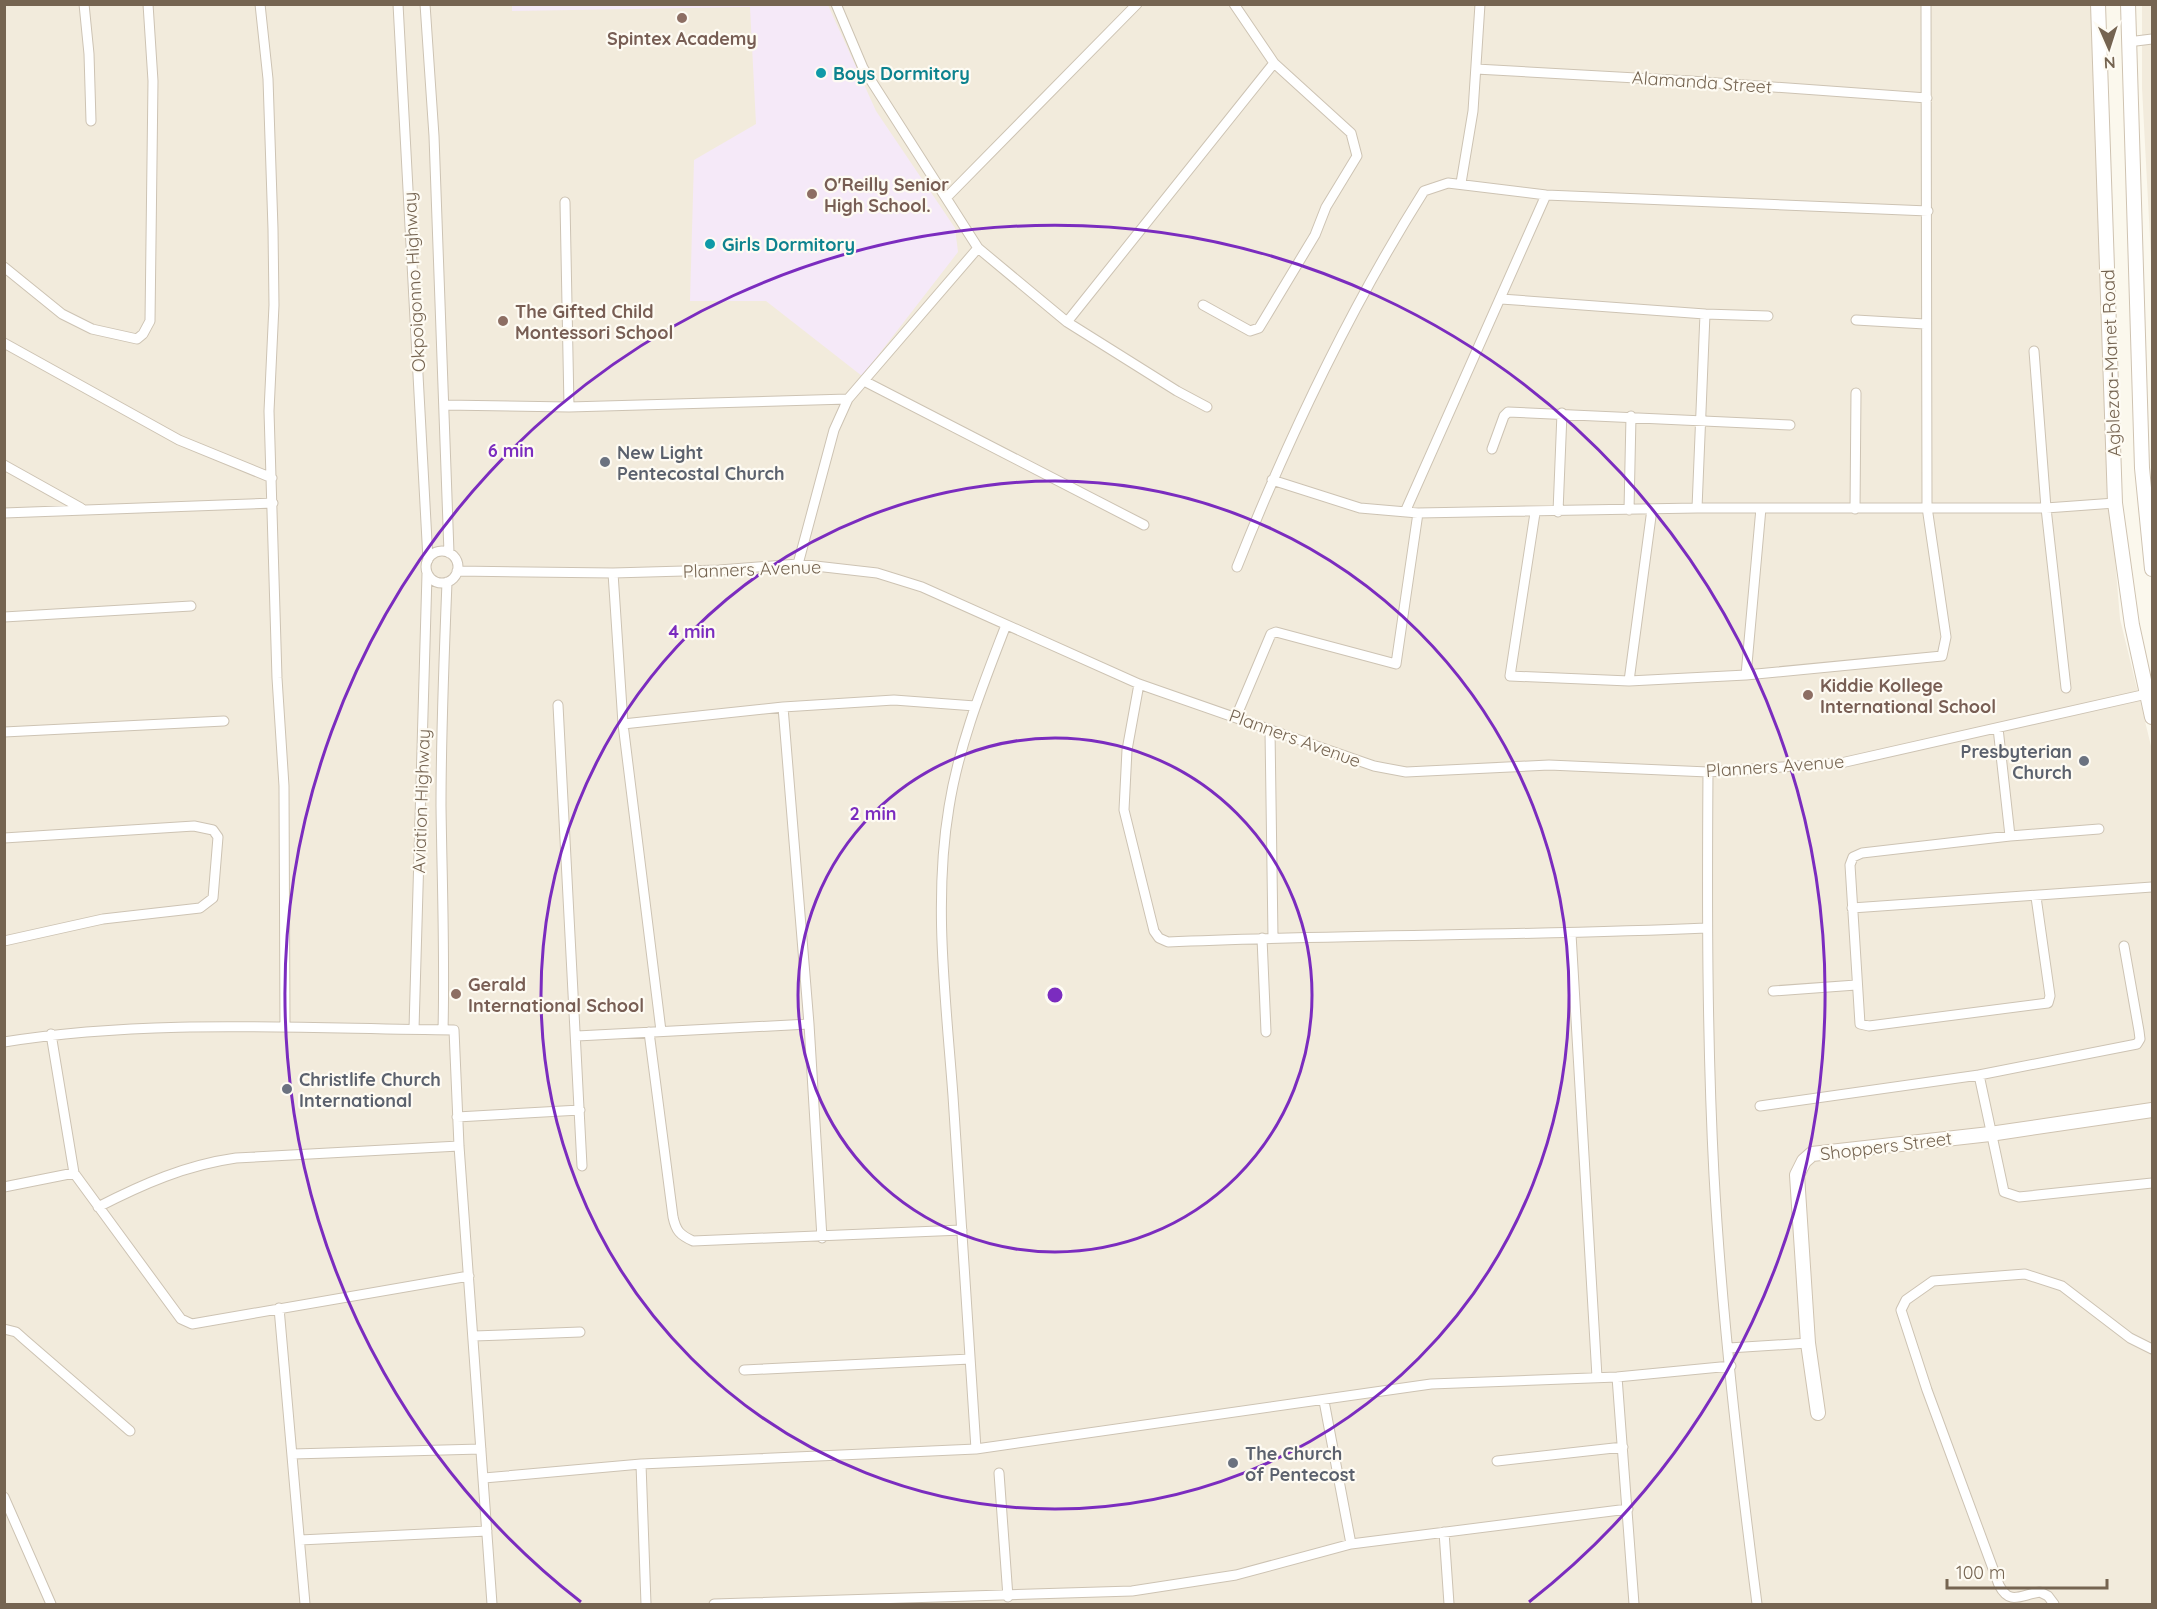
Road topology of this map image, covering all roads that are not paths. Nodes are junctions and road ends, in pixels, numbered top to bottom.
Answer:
1 (84, 4) edge
2 (148, 4) edge
3 (260, 4) edge
4 (398, 4) edge
5 (425, 4) edge
6 (836, 4) edge
7 (1137, 4) edge
8 (1234, 4) edge
9 (1480, 4) edge
10 (1926, 4) edge
11 (2098, 4) edge
12 (2128, 4) edge
13 (2152, 39) edge
14 (2128, 42) junction
15 (1274, 63) junction
16 (1476, 69) junction
17 (1927, 99) junction
18 (91, 121) dead end
19 (1461, 183) junction
20 (1546, 195) junction
21 (946, 198) junction
22 (565, 202) dead end
23 (1928, 211) junction
24 (978, 248) junction
25 (4, 267) edge
26 (1501, 298) junction
27 (1203, 305) dead end
28 (1705, 314) junction
29 (1768, 316) dead end
30 (1856, 320) dead end
31 (1067, 322) junction
32 (1925, 324) junction
33 (4, 343) edge
34 (2034, 351) dead end
35 (866, 382) junction
36 (1856, 393) dead end
37 (848, 399) junction
38 (444, 405) junction
39 (569, 407) junction
40 (1208, 407) dead end
41 (1562, 413) junction
42 (1631, 416) junction
43 (1702, 421) junction
44 (1790, 425) dead end
45 (1492, 449) dead end
46 (4, 465) edge
47 (2147, 468) edge
48 (272, 478) junction
49 (1272, 480) junction
50 (2115, 502) junction
51 (273, 503) junction
52 (1926, 507) junction
53 (81, 508) junction
54 (1697, 508) junction
55 (1761, 508) junction
56 (2046, 508) junction
57 (1652, 509) junction
58 (1855, 509) junction
59 (1629, 510) junction
60 (1405, 512) junction
61 (1558, 512) junction
62 (4, 513) edge
63 (1418, 513) junction
64 (1535, 513) junction
65 (1144, 525) dead end
66 (449, 553) junction
67 (428, 560) junction
68 (798, 564) junction
69 (1237, 567) dead end
70 (2152, 569) edge
71 (457, 571) junction
72 (613, 573) junction
73 (427, 574) junction
74 (447, 582) junction
75 (191, 606) dead end
76 (4, 617) edge
77 (1006, 625) junction
78 (1746, 675) junction
79 (1629, 681) junction
80 (1139, 684) junction
81 (2066, 688) dead end
82 (2149, 693) edge
83 (558, 705) dead end
84 (975, 706) junction
85 (783, 708) junction
86 (1236, 717) junction
87 (2152, 717) edge
88 (224, 721) dead end
89 (623, 724) junction
90 (1998, 728) junction
91 (1270, 731) junction
92 (4, 732) edge
93 (1708, 772) junction
94 (2099, 829) dead end
95 (2010, 836) junction
96 (4, 838) edge
97 (2152, 887) edge
98 (2036, 897) junction
99 (1852, 908) junction
100 (1706, 928) junction
101 (1570, 934) junction
102 (1273, 937) junction
103 (1262, 938) junction
104 (4, 941) edge
105 (2124, 946) dead end
106 (1856, 985) junction
107 (1773, 991) dead end
108 (809, 1024) junction
109 (285, 1027) junction
110 (414, 1029) junction
111 (443, 1030) junction
112 (661, 1031) junction
113 (649, 1032) junction
114 (1266, 1032) dead end
115 (51, 1035) junction
116 (577, 1036) junction
117 (4, 1042) edge
118 (1979, 1075) junction
119 (1760, 1106) dead end
120 (580, 1110) junction
121 (2152, 1110) edge
122 (458, 1117) junction
123 (1990, 1134) junction
124 (459, 1146) junction
125 (582, 1166) dead end
126 (74, 1173) junction
127 (2152, 1183) edge
128 (4, 1187) edge
129 (98, 1206) junction
130 (962, 1230) junction
131 (822, 1238) junction
132 (469, 1276) junction
133 (279, 1308) junction
134 (4, 1329) edge
135 (580, 1332) dead end
136 (474, 1336) junction
137 (1809, 1343) junction
138 (1729, 1348) junction
139 (2152, 1349) edge
140 (970, 1359) junction
141 (1731, 1366) junction
142 (744, 1370) dead end
143 (1597, 1377) junction
144 (1617, 1377) junction
145 (1324, 1401) junction
146 (1818, 1413) dead end
147 (130, 1431) dead end
148 (1623, 1447) junction
149 (481, 1449) junction
150 (976, 1449) junction
151 (292, 1454) junction
152 (1497, 1461) dead end
153 (641, 1464) junction
154 (999, 1473) dead end
155 (484, 1478) junction
156 (4, 1497) edge
157 (1628, 1509) junction
158 (487, 1531) junction
159 (1444, 1532) junction
160 (300, 1540) junction
161 (1352, 1544) junction
162 (1008, 1597) junction
163 (51, 1605) edge
164 (305, 1605) edge
165 (492, 1605) edge
166 (646, 1605) edge
167 (714, 1605) edge
168 (1449, 1605) edge
169 (1634, 1605) edge
170 (1757, 1605) edge
171 (2054, 1605) edge

1 - 18 street
2 - 25 street
3 - 48 street
4 - 67 street, Okpoigonno Highway
5 - 38 street, Okpoigonno Highway
6 - 21 street
7 - 21 street
8 - 15 street
9 - 16 street
10 - 17 street
11 - 50 main road, Agblezaa-Manet Road
12 - 14 main road, Agblezaa-Manet Road
13 - 14 street
14 - 47 main road, Agblezaa-Manet Road
15 - 27 street
15 - 31 street
16 - 17 street, Alamanda Street
16 - 19 street
17 - 23 street
19 - 20 street
19 - 49 street
20 - 23 street
20 - 26 street
21 - 24 street
22 - 39 street
23 - 32 street
24 - 31 street
24 - 35 street
26 - 28 street
26 - 60 street
28 - 29 street
28 - 43 street
30 - 32 street
31 - 40 street
32 - 52 street
33 - 48 street
34 - 56 street
35 - 37 street
35 - 65 street
36 - 58 street
37 - 39 street
37 - 68 street
38 - 39 street
38 - 66 street, Okpoigonno Highway
41 - 42 street
41 - 45 street
41 - 61 street
42 - 43 street
42 - 59 street
43 - 44 street
43 - 54 street
46 - 53 street
47 - 70 main road, Agblezaa-Manet Road
48 - 51 street
49 - 60 street
49 - 69 street
50 - 56 street
50 - 82 main road, Agblezaa-Manet Road
51 - 53 street
51 - 109 street
52 - 56 street
52 - 58 street
52 - 78 street
53 - 62 street
54 - 55 street
54 - 57 street
55 - 58 street
55 - 78 street
56 - 81 street
57 - 59 street
57 - 79 street
59 - 61 street
60 - 63 street
61 - 64 street
63 - 64 street
63 - 86 street
64 - 79 street
66 - 67 street
66 - 71 street
67 - 73 street
68 - 72 street, Planners Avenue
68 - 77 street, Planners Avenue
71 - 72 street, Planners Avenue
71 - 74 street
72 - 89 street
73 - 74 street
73 - 110 street, Aviation Highway
74 - 111 street, Aviation Highway
75 - 76 street
77 - 80 street, Planners Avenue
77 - 84 street
78 - 79 street
80 - 86 street, Planners Avenue
80 - 103 street
82 - 87 main road, Agblezaa-Manet Road
82 - 90 street, Planners Avenue
83 - 116 street
84 - 85 street
84 - 130 street
85 - 89 street
85 - 108 street
86 - 91 street, Planners Avenue
88 - 92 street
89 - 112 street
90 - 93 street, Planners Avenue
90 - 95 street
91 - 93 street, Planners Avenue
91 - 102 street
93 - 100 street
94 - 95 street
95 - 99 street
96 - 104 street
97 - 98 street
98 - 99 street
98 - 106 street
99 - 106 street
100 - 101 street
100 - 138 street
101 - 102 street
101 - 143 street
102 - 103 street
103 - 114 street
105 - 118 street
106 - 107 street
108 - 112 street
108 - 131 street
109 - 110 street
109 - 115 street
110 - 111 street
111 - 122 street
112 - 113 street
113 - 116 street
113 - 131 street
115 - 117 street
115 - 126 street
116 - 120 street
118 - 119 street
118 - 123 street
120 - 122 street
120 - 125 street
121 - 123 main road, Shoppers Street
122 - 124 street
123 - 127 street
123 - 137 main road, Shoppers Street
124 - 129 street
124 - 132 street
126 - 128 street
126 - 129 street
129 - 133 street
130 - 131 street
130 - 140 street
132 - 133 street
132 - 136 street
133 - 151 street
134 - 147 street
135 - 136 street
136 - 149 street
137 - 138 street
137 - 146 main road, Shoppers Street
138 - 141 street
139 - 171 street
140 - 142 street
140 - 150 street
141 - 144 street
141 - 170 street
143 - 144 street
143 - 145 street
144 - 148 street
145 - 150 street
145 - 161 street
148 - 152 street
148 - 157 street
149 - 151 street
149 - 155 street
150 - 153 street
151 - 160 street
153 - 155 street
153 - 166 street
154 - 162 street
155 - 158 street
156 - 163 street
157 - 159 street
157 - 169 street
158 - 160 street
158 - 165 street
159 - 161 street
159 - 168 street
160 - 164 street
161 - 162 street
162 - 167 street

